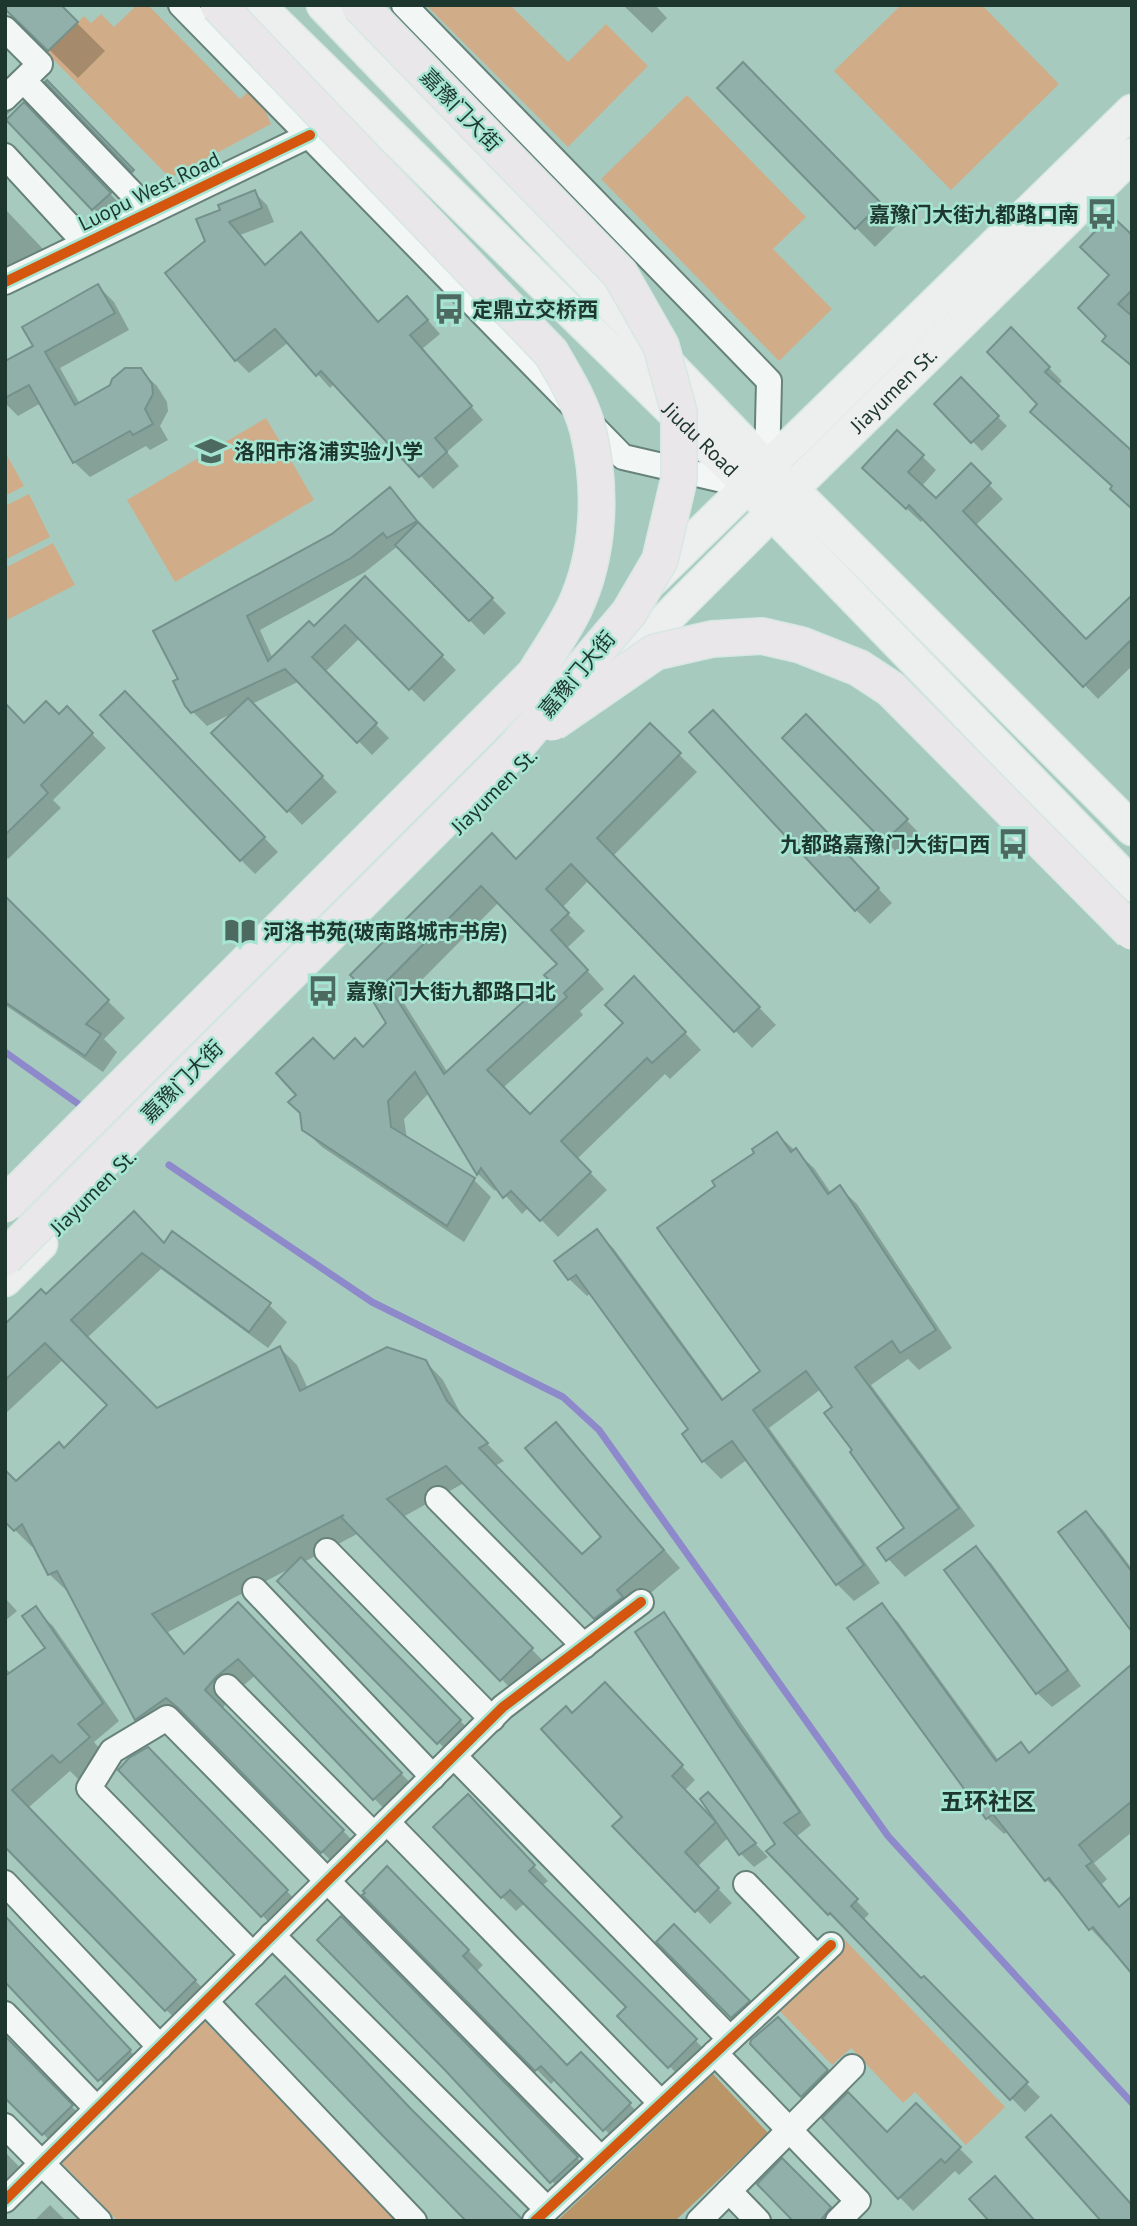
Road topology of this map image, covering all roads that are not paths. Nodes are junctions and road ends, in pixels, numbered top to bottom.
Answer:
1 (181, 5) edge
2 (218, 5) edge
3 (258, 5) edge
4 (323, 5) edge
5 (359, 5) edge
6 (404, 5) edge
7 (5, 29) edge
8 (24, 81) junction
9 (5, 98) edge
10 (1132, 110) edge
11 (310, 135) junction
12 (1132, 155) edge
13 (5, 156) edge
14 (150, 212) junction
15 (85, 243) junction
16 (5, 282) edge
17 (758, 476) junction
18 (792, 489) junction
19 (772, 513) junction
20 (514, 750) junction
21 (1132, 828) edge
22 (1132, 885) edge
23 (1132, 932) edge
24 (5, 1207) edge
25 (5, 1258) edge
26 (5, 1280) edge
27 (438, 1499) dead end
28 (327, 1550) dead end
29 (255, 1590) dead end
30 (641, 1602) dead end
31 (584, 1646) junction
32 (227, 1687) dead end
33 (492, 1718) junction
34 (454, 1756) junction
35 (433, 1777) junction
36 (380, 1829) junction
37 (327, 1881) junction
38 (5, 1884) edge
39 (746, 1884) dead end
40 (272, 1935) junction
41 (253, 1955) junction
42 (206, 2002) junction
43 (5, 2014) edge
44 (723, 2046) junction
45 (160, 2047) junction
46 (852, 2067) dead end
47 (661, 2103) junction
48 (97, 2109) junction
49 (5, 2126) edge
50 (790, 2130) junction
51 (601, 2158) junction
52 (42, 2163) junction
53 (729, 2191) junction
54 (5, 2200) edge
55 (540, 2215) edge
56 (847, 2218) edge
57 (99, 2221) edge
58 (414, 2221) edge
59 (699, 2221) edge
60 (758, 2221) edge

1 - 11 street
2 - 24 highway, 嘉豫门大街, bridge
3 - 17 main road, Jiudu Road
4 - 17 main road, Jiudu Road
5 - 20 highway, 嘉豫门大街, bridge
6 - 17 street
7 - 8 street
8 - 9 street
8 - 14 street
10 - 17 main road, Jiayumen St.
11 - 14 street, Luopu West Road
11 - 17 street
12 - 18 main road, Jiayumen St.
13 - 15 street
14 - 15 street, Luopu West Road
15 - 16 street, Luopu West Road
17 - 18 main road, Jiudu Road
17 - 19 main road, Jiudu Road
17 - 24 main road, Jiayumen St.
18 - 19 main road, Jiayumen St.
18 - 21 main road, Jiudu Road
19 - 22 main road, Jiudu Road
19 - 26 main road, Jiayumen St.
20 - 23 highway, bridge
20 - 25 highway, 嘉豫门大街, bridge
27 - 31 street
28 - 33 street
29 - 35 street
30 - 31 street
31 - 33 street
32 - 36 street
33 - 34 street
34 - 35 street
34 - 44 street
35 - 36 street
36 - 37 street
36 - 47 street
37 - 40 street
37 - 41 street
37 - 51 street
38 - 45 street
39 - 44 street
40 - 41 street
40 - 55 street
41 - 42 street
42 - 45 street
42 - 58 street
43 - 48 street
44 - 47 street
44 - 50 street
45 - 48 street
46 - 50 street
47 - 51 street
48 - 52 street
49 - 52 street
50 - 53 street
50 - 56 street
51 - 55 street
52 - 54 street
52 - 57 street
53 - 59 street
53 - 60 street

